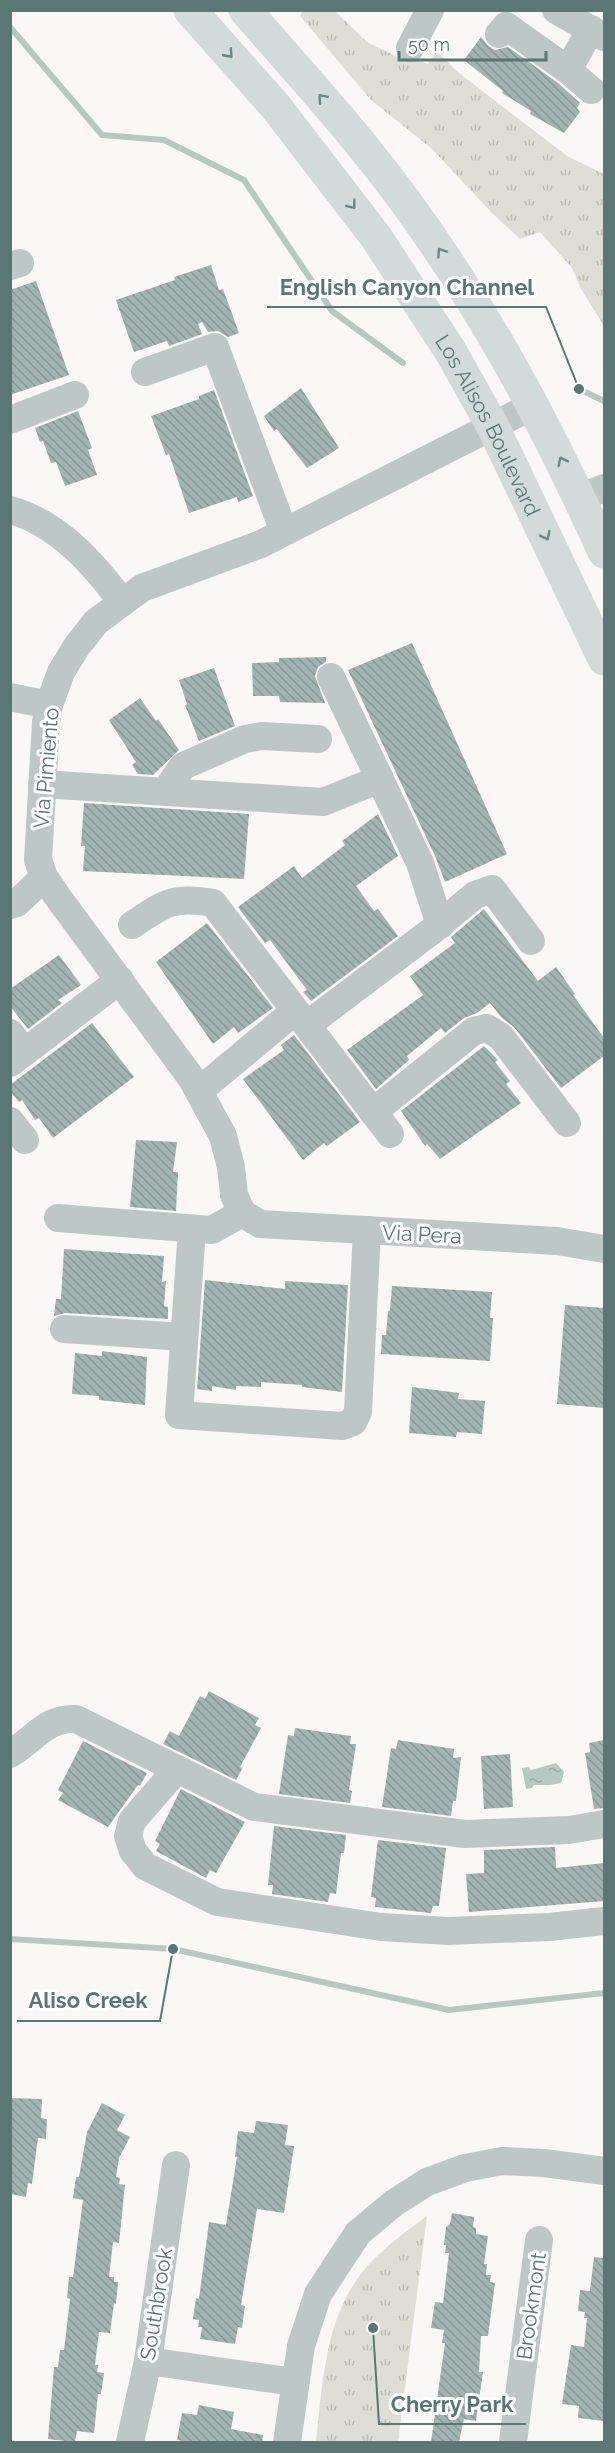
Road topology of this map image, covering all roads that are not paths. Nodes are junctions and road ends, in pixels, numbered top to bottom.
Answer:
1 (190, 10) edge
2 (245, 10) edge
3 (430, 10) edge
4 (556, 10) edge
5 (598, 33) edge
6 (499, 34) dead end
7 (410, 48) dead end
8 (568, 70) junction
9 (591, 90) dead end
10 (145, 372) dead end
11 (75, 395) dead end
12 (534, 405) junction
13 (10, 420) edge
14 (494, 426) junction
15 (592, 493) edge
16 (10, 510) edge
17 (284, 532) junction
18 (604, 552) edge
19 (122, 602) junction
20 (604, 659) edge
21 (332, 677) dead end
22 (10, 698) edge
23 (49, 705) junction
24 (318, 739) dead end
25 (380, 779) junction
26 (42, 783) junction
27 (169, 792) junction
28 (44, 877) junction
29 (13, 907) edge
30 (132, 925) dead end
31 (440, 925) junction
32 (531, 941) dead end
33 (120, 980) junction
34 (301, 1018) junction
35 (15, 1049) edge
36 (199, 1091) junction
37 (567, 1123) dead end
38 (242, 1213) junction
39 (58, 1218) dead end
40 (192, 1229) junction
41 (367, 1230) junction
42 (604, 1249) edge
43 (64, 1329) dead end
44 (184, 1337) junction
45 (10, 1754) edge
46 (177, 1769) junction
47 (604, 1824) edge
48 (604, 1921) edge
49 (176, 2165) dead end
50 (604, 2171) edge
51 (539, 2240) dead end
52 (148, 2361) junction
53 (294, 2382) junction
54 (130, 2442) edge
55 (287, 2442) edge
56 (513, 2442) edge

1 -> 14 main road, Los Alisos Boulevard
12 -> 2 main road
3 - 7 street
4 - 5 street
5 - 8 street
6 - 8 street
8 - 9 street
10 - 17 street
11 - 13 street
12 - 14 street, Via Pimiento
15 -> 12 main road
14 - 17 street, Via Pimiento
14 -> 20 main road, Los Alisos Boulevard
15 - 18 main road
16 - 19 street
17 - 19 street, Via Pimiento
19 - 23 street, Via Pimiento
21 - 25 street
22 - 23 street
23 - 26 street, Via Pimiento
24 - 27 street
25 - 27 street
25 - 31 street
26 - 27 street
26 - 28 street, Via Pimiento
28 - 29 street
28 - 33 street, Via Pimiento
30 - 34 street
31 - 32 street
31 - 34 street
33 - 35 street
33 - 36 street, Via Pimiento
34 - 36 street
34 - 37 street
36 - 38 street, Via Pimiento
38 - 40 street
38 - 41 street, Via Pera
39 - 40 street
40 - 44 street
41 - 42 street, Via Pera
41 - 44 street
43 - 44 street
45 - 46 street
46 - 47 street
46 - 48 street
49 - 52 street, Southbrook
50 - 53 street
51 - 56 street, Brookmont
52 - 53 street
52 - 54 street, Southbrook
53 - 55 street

